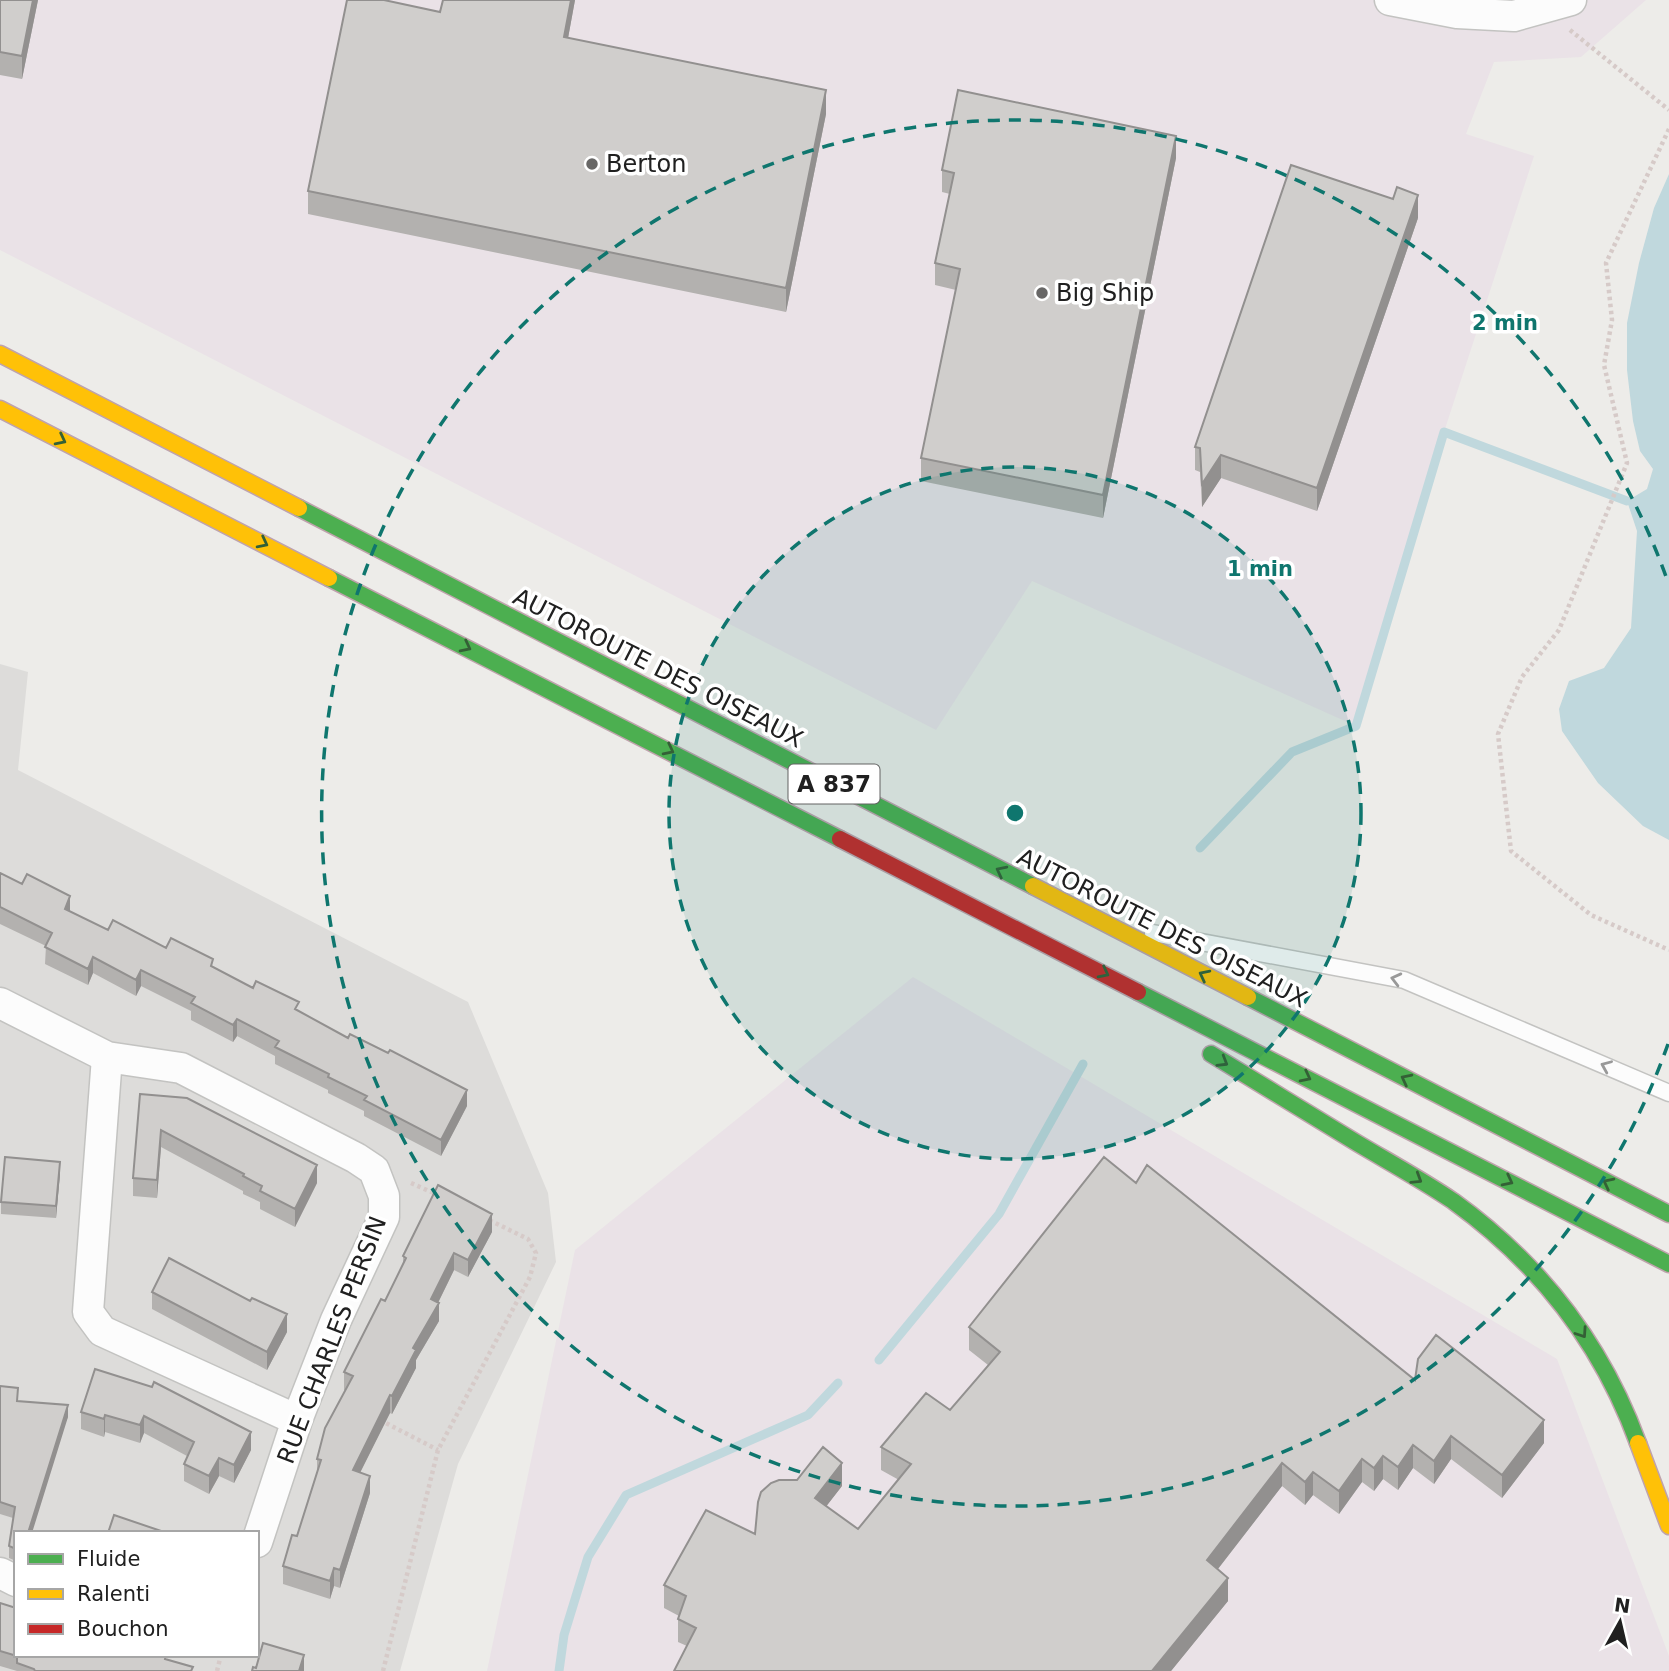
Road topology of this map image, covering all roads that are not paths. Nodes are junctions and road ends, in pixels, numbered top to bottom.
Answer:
1 (1390, 0) edge
2 (1571, 0) edge
3 (0, 354) edge
4 (0, 409) edge
5 (912, 875) junction
6 (1105, 924) junction
7 (0, 1003) edge
8 (1137, 1010) dead end
9 (1196, 1046) dead end
10 (107, 1058) junction
11 (1669, 1093) edge
12 (1669, 1214) edge
13 (1669, 1264) edge
14 (297, 1420) junction
15 (1669, 1526) edge
16 (259, 1536) edge

1 - 2 street
6 -> 3 highway, AUTOROUTE DES OISEAUX / A 837
4 -> 5 highway, A 837
5 - 8 highway
5 -> 13 highway, A 837
11 -> 6 lane
12 -> 6 highway, AUTOROUTE DES OISEAUX / A 837
7 - 10 street, RUE CHARLES PERSIN
9 -> 15 highway
10 - 14 street
10 - 14 street, RUE CHARLES PERSIN
14 - 16 street, RUE CHARLES PERSIN

